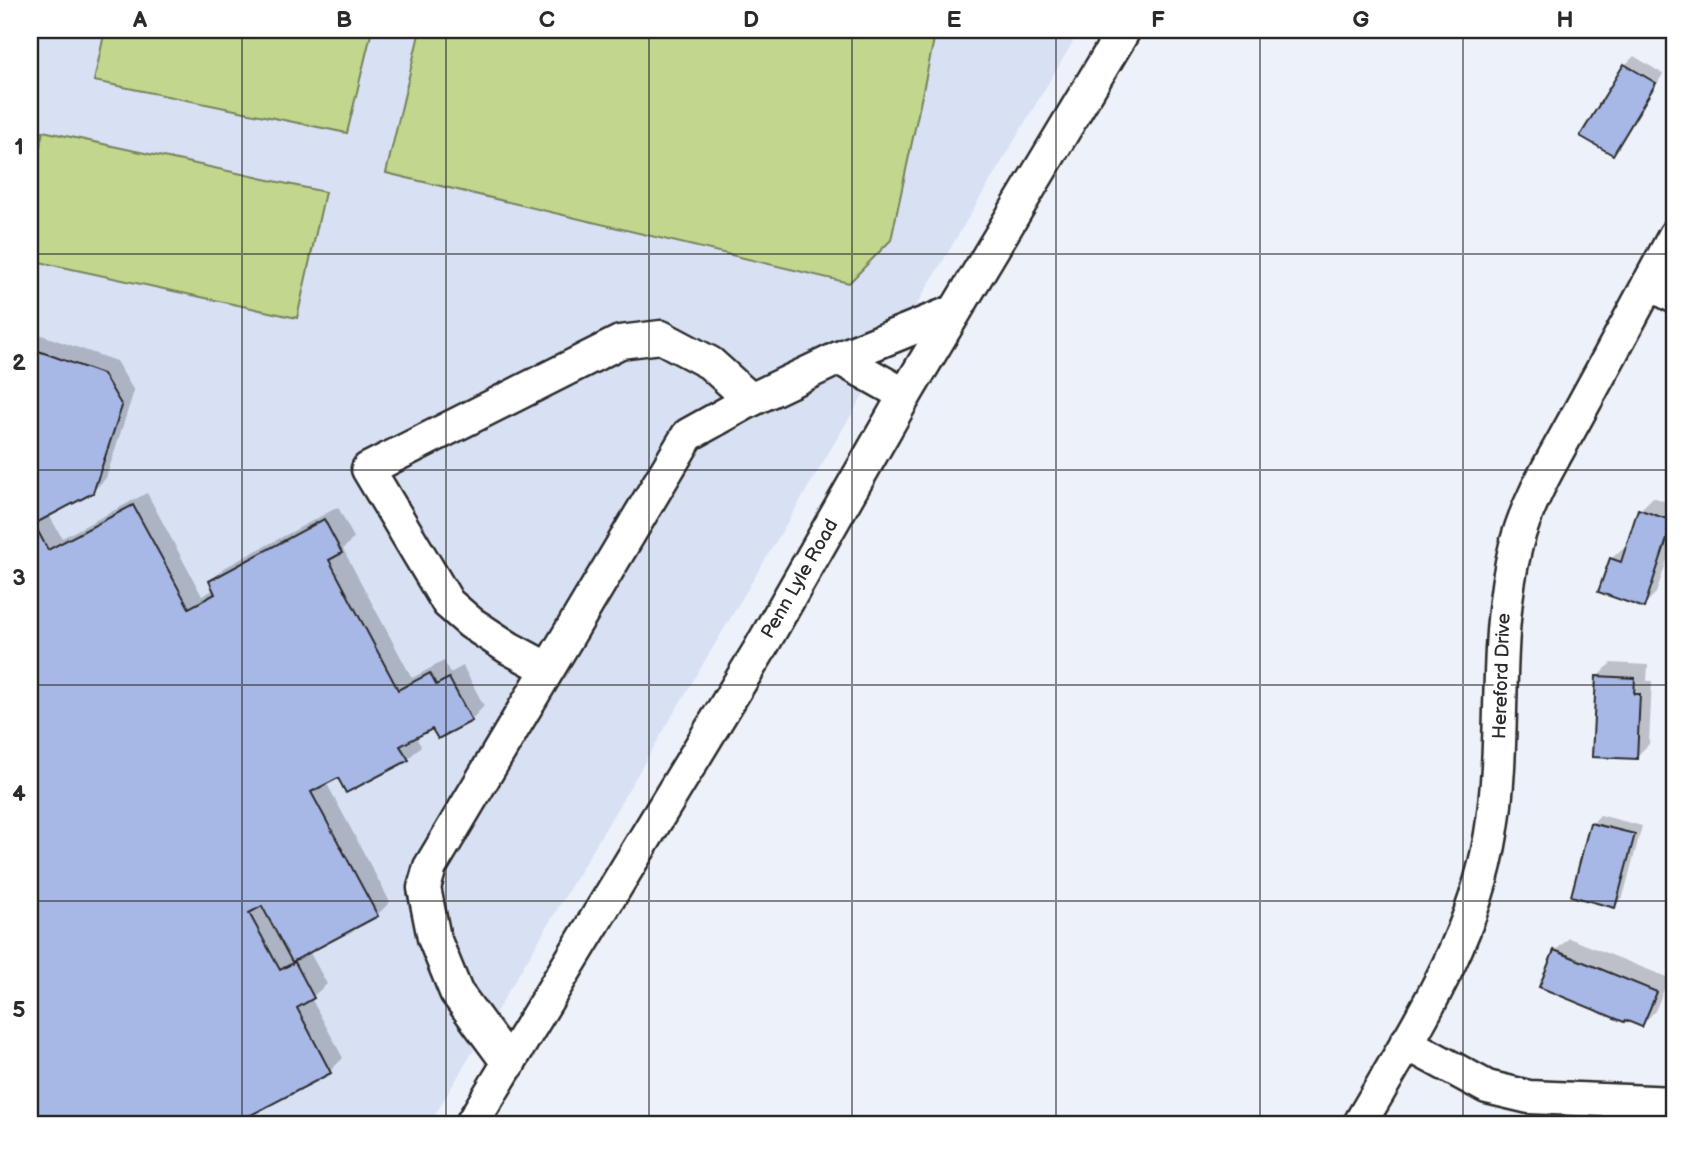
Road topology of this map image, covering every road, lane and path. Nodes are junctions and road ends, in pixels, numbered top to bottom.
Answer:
1 (1124, 30) edge
2 (1675, 235) edge
3 (1662, 290) edge
4 (955, 312) junction
5 (839, 358) junction
6 (905, 395) junction
7 (751, 400) junction
8 (548, 669) junction
9 (1406, 1043) junction
10 (509, 1064) junction
11 (1675, 1103) edge
12 (471, 1125) edge
13 (1359, 1125) edge

1 - 4 street, Penn Lyle Road
2 - 3 street, Hereford Drive
3 - 9 street, Hereford Drive
4 - 5 street
4 - 6 street, Penn Lyle Road
5 - 6 street
5 - 7 street
6 - 10 street, Penn Lyle Road
7 - 8 street
7 - 8 street
8 - 10 street
9 - 11 street
9 - 13 street, Hereford Drive
10 - 12 street, Penn Lyle Road

